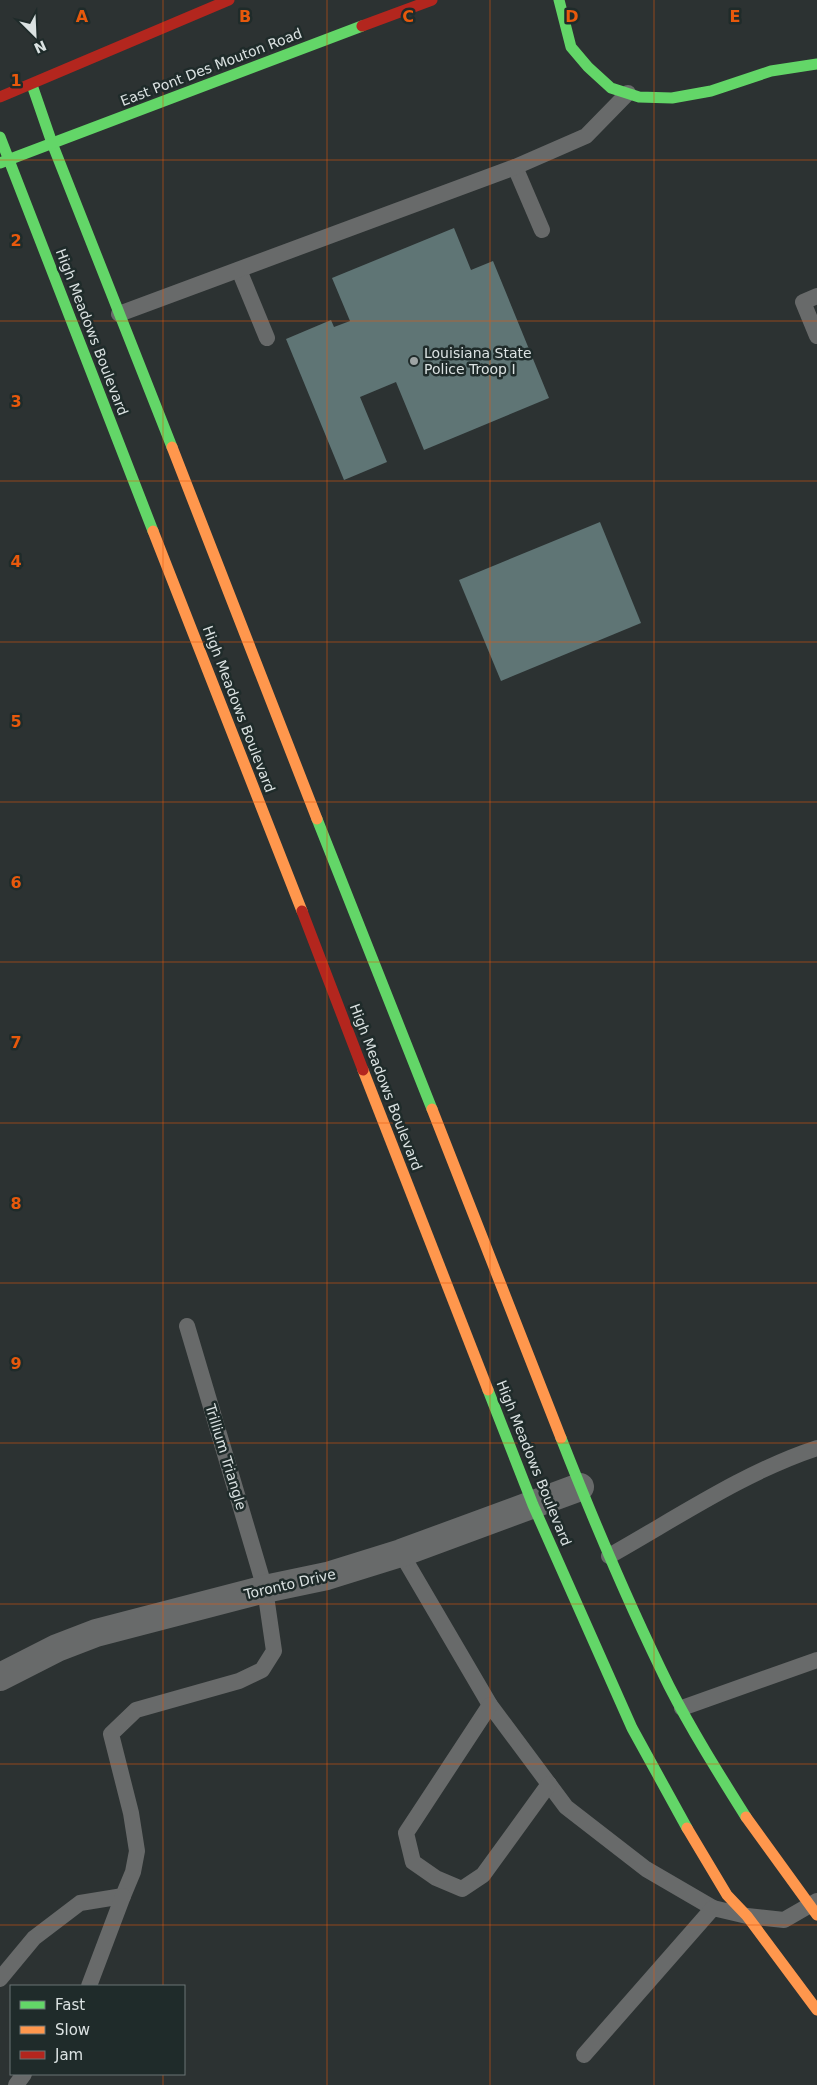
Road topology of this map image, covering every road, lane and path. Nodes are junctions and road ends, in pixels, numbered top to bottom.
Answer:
1 (229, 0) edge
2 (432, 0) edge
3 (559, 0) edge
4 (338, 24) dead end
5 (322, 42) junction
6 (817, 64) edge
7 (32, 85) junction
8 (628, 94) junction
9 (0, 97) edge
10 (0, 136) edge
11 (52, 144) junction
12 (5, 162) edge
13 (515, 167) junction
14 (542, 230) dead end
15 (239, 270) junction
16 (817, 296) edge
17 (119, 314) junction
18 (817, 336) edge
19 (267, 338) dead end
20 (187, 1326) dead end
21 (817, 1448) edge
22 (580, 1487) junction
23 (533, 1506) junction
24 (401, 1553) junction
25 (610, 1556) junction
26 (265, 1589) junction
27 (817, 1660) edge
28 (0, 1677) edge
29 (490, 1705) junction
30 (682, 1708) junction
31 (549, 1784) junction
32 (123, 1896) junction
33 (815, 1907) edge
34 (713, 1908) junction
35 (747, 1916) junction
36 (0, 1980) edge
37 (89, 1985) edge
38 (817, 2010) edge
39 (584, 2055) dead end

1 - 7 street
2 - 5 street, East Pont Des Mouton Road
3 - 8 street
4 - 5 street
5 - 11 street, East Pont Des Mouton Road
6 - 8 street
7 - 9 street
7 - 11 street
8 - 13 lane
10 - 12 street, High Meadows Boulevard
11 - 12 street, East Pont Des Mouton Road
11 - 17 street
12 - 23 street, High Meadows Boulevard
13 - 14 lane
13 - 15 lane
15 - 17 lane
15 - 19 lane
16 - 18 lane
17 - 22 street
20 - 26 lane, Trillium Triangle
21 - 25 lane
22 - 23 street, Toronto Drive
22 - 25 street
23 - 24 street, Toronto Drive
23 - 35 street, High Meadows Boulevard
24 - 26 street, Toronto Drive
24 - 29 lane
25 - 30 street
26 - 28 street, Toronto Drive
26 - 32 lane, Trillium Triangle
27 - 30 lane
29 - 31 lane
29 - 31 lane
30 - 33 street
31 - 34 lane
32 - 36 lane
32 - 37 lane
33 - 35 lane
34 - 35 lane
34 - 39 lane
35 - 38 street, High Meadows Boulevard

